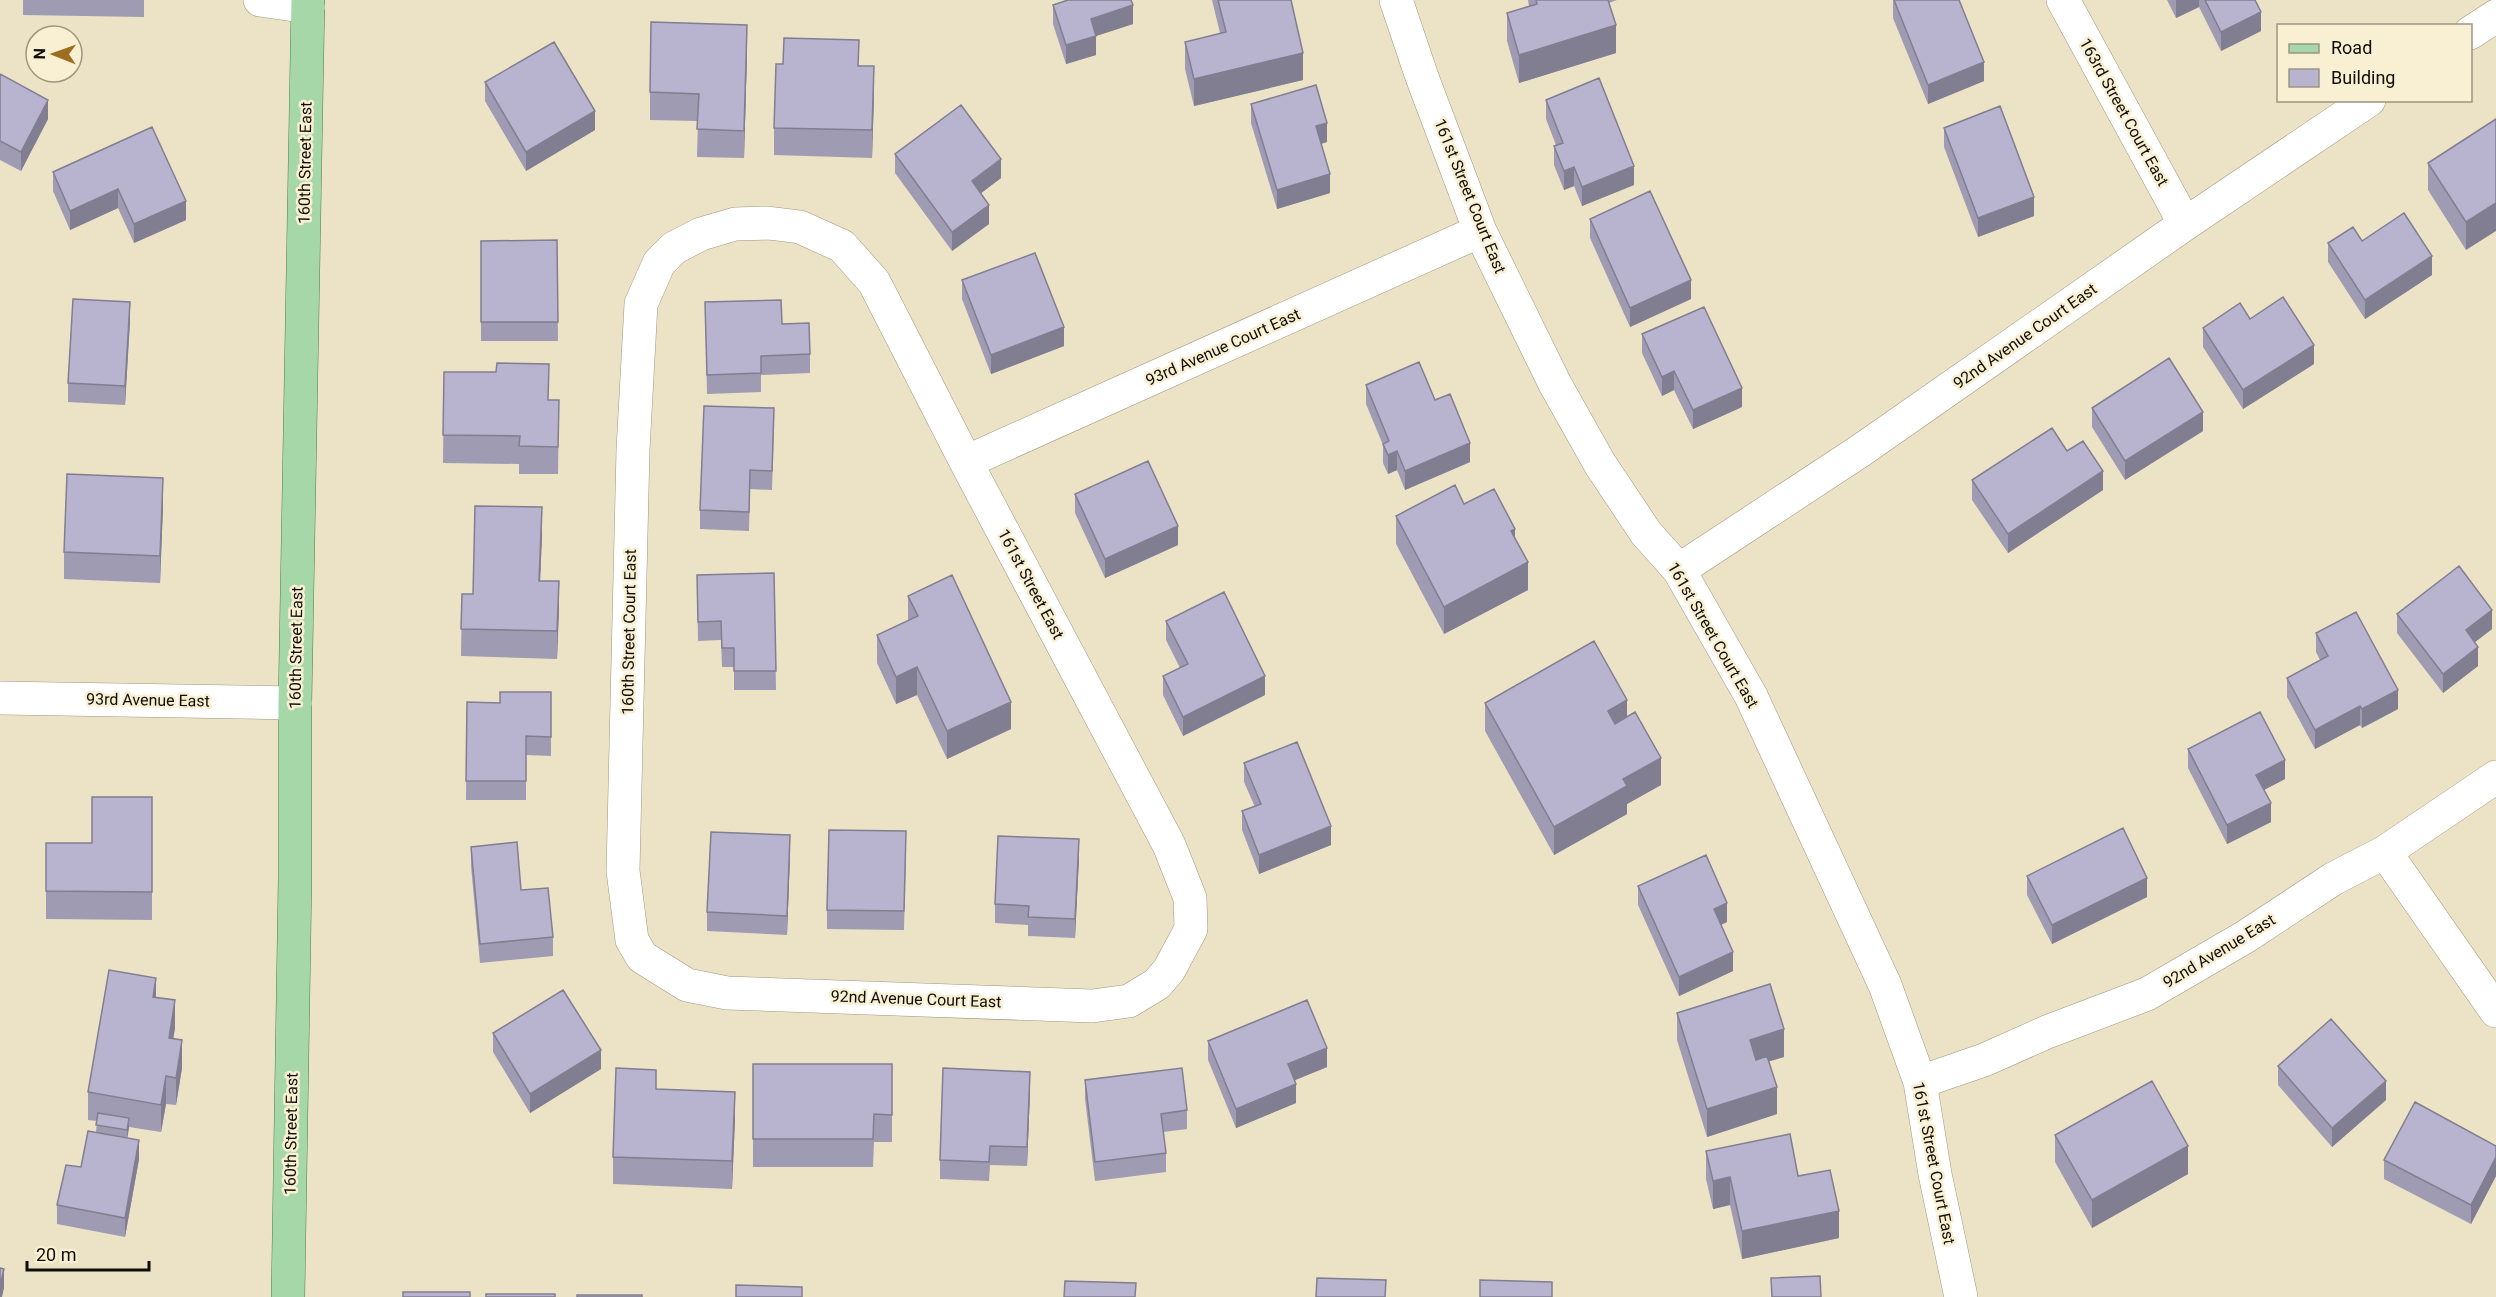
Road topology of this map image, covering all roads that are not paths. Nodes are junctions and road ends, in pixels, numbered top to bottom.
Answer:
1 (260, 0) edge
2 (1396, 0) edge
3 (2063, 0) edge
4 (308, 4) edge
5 (2496, 16) edge
6 (2472, 32) edge
7 (2367, 102) edge
8 (2186, 224) junction
9 (1480, 231) junction
10 (823, 236) joint
11 (966, 462) junction
12 (1679, 570) junction
13 (0, 698) edge
14 (295, 703) junction
15 (2496, 777) edge
16 (2385, 852) junction
17 (1179, 953) joint
18 (642, 957) joint
19 (2496, 1011) edge
20 (1920, 1082) junction
21 (288, 1297) edge
22 (1961, 1297) edge

1 - 4 street
2 - 9 street, 161st Street Court East
3 - 8 street, 163rd Street Court East
4 - 14 main road, 160th Street East
5 - 6 street
7 - 8 street, 92nd Avenue Court East
8 - 12 street, 92nd Avenue Court East
9 - 11 street, 93rd Avenue Court East
9 - 12 street, 161st Street Court East
10 - 11 street, 161st Street East
10 - 18 street, 160th Street Court East
11 - 17 street, 161st Street East
12 - 20 street, 161st Street Court East
13 - 14 street, 93rd Avenue East
14 - 21 main road, 160th Street East
15 - 16 street, 92nd Avenue East
16 - 19 street
16 - 20 street, 92nd Avenue East
17 - 18 street, 92nd Avenue Court East
20 - 22 street, 161st Street Court East

